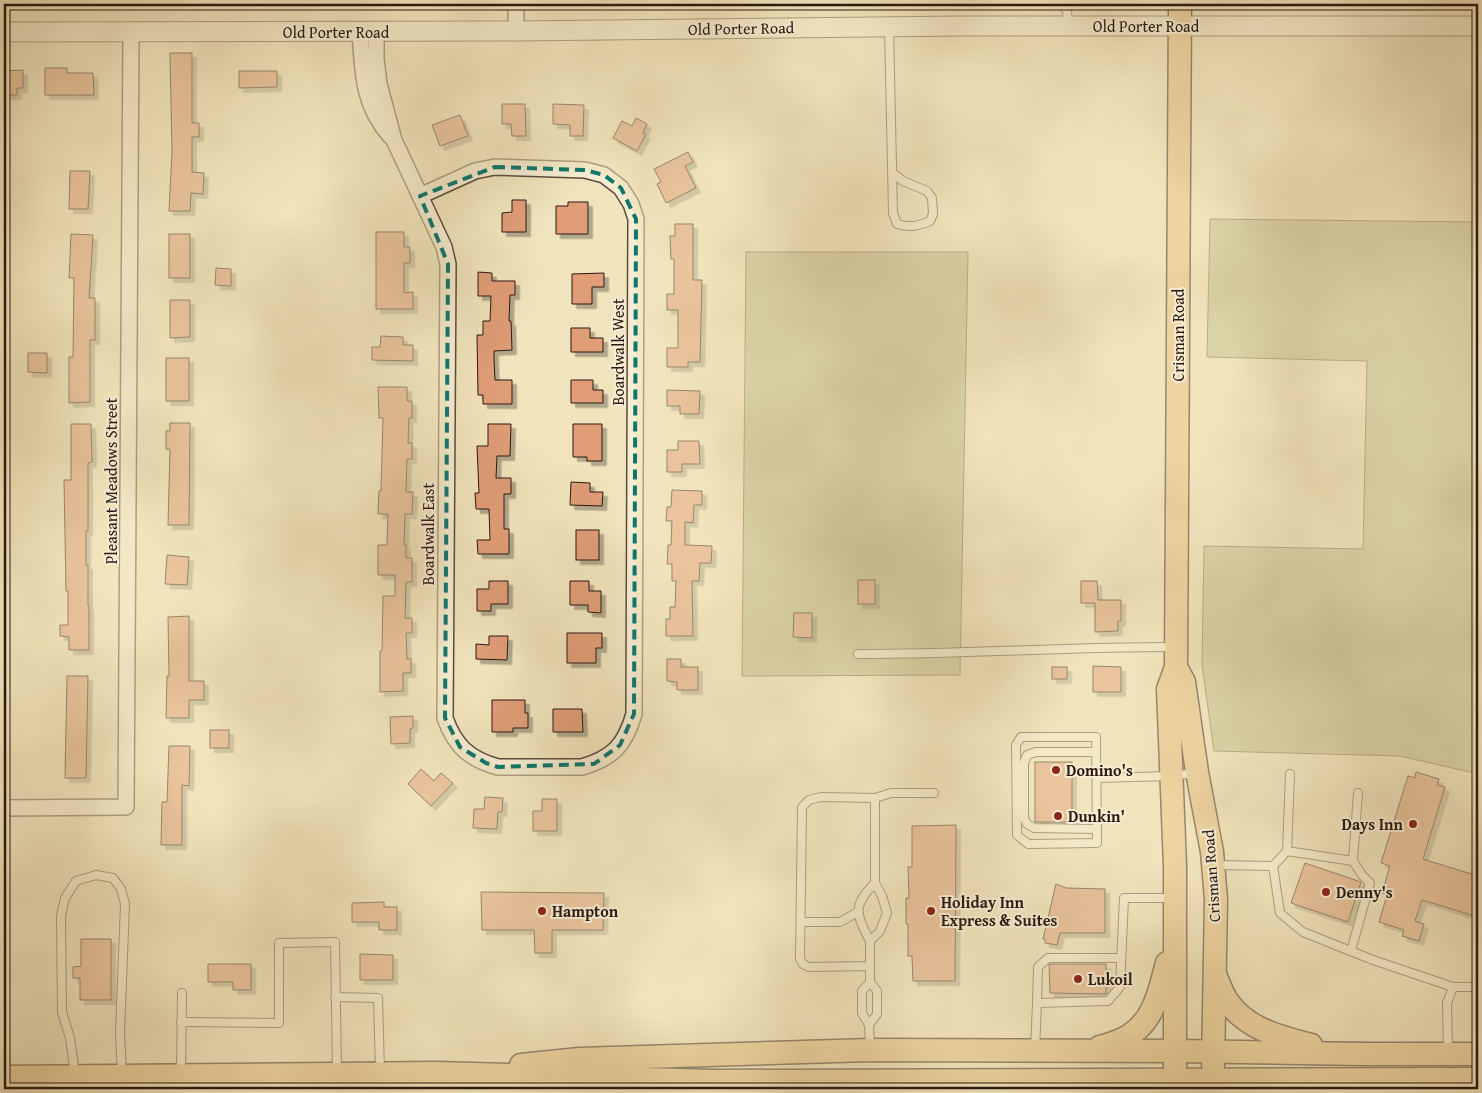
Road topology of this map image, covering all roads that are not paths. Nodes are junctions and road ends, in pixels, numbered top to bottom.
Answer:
1 (516, 4) edge
2 (1060, 4) edge
3 (1180, 4) edge
4 (890, 26) junction
5 (1068, 26) junction
6 (1181, 26) junction
7 (1478, 26) edge
8 (516, 31) junction
9 (4, 32) edge
10 (368, 32) junction
11 (131, 33) junction
12 (894, 174) junction
13 (420, 196) junction
14 (858, 654) dead end
15 (1176, 657) junction
16 (629, 731) joint
17 (1096, 752) junction
18 (1197, 772) junction
19 (1290, 774) dead end
20 (1171, 776) junction
21 (1097, 778) junction
22 (934, 793) dead end
23 (1358, 793) dead end
24 (875, 798) junction
25 (4, 808) edge
26 (1097, 829) junction
27 (1287, 851) junction
28 (1353, 861) junction
29 (1213, 865) junction
30 (1273, 866) junction
31 (874, 883) junction
32 (1176, 898) junction
33 (858, 912) junction
34 (801, 922) junction
35 (1175, 936) junction
36 (870, 940) junction
37 (1350, 951) junction
38 (1121, 958) junction
39 (870, 966) junction
40 (1214, 973) junction
41 (870, 982) junction
42 (1453, 987) junction
43 (1478, 987) edge
44 (182, 993) dead end
45 (335, 997) junction
46 (1036, 1002) junction
47 (181, 1022) junction
48 (869, 1025) junction
49 (870, 1050) junction
50 (1090, 1051) junction
51 (1175, 1051) junction
52 (1035, 1052) junction
53 (1213, 1052) junction
54 (1363, 1054) junction
55 (1448, 1054) junction
56 (1478, 1054) edge
57 (710, 1055) junction
58 (337, 1074) junction
59 (380, 1074) junction
60 (181, 1076) junction
61 (4, 1077) edge
62 (76, 1077) junction
63 (421, 1079) edge
64 (1326, 1079) junction
65 (1478, 1079) edge
66 (122, 1083) edge
67 (1213, 1084) edge
68 (1371, 1084) edge
69 (1437, 1084) edge
70 (715, 1085) edge
71 (1005, 1085) edge
72 (1035, 1085) edge
73 (1104, 1085) edge
74 (1175, 1085) edge
75 (1126, 1089) edge
76 (1290, 1089) edge

1 - 8 street
2 - 5 lane
3 - 6 main road, Crisman Road
4 - 5 street, Old Porter Road
4 - 8 street, Old Porter Road
4 - 12 lane
5 - 6 street, Old Porter Road
6 - 7 street, Old Porter Road
6 - 15 main road, Crisman Road
8 - 10 street, Old Porter Road
9 - 11 street, Old Porter Road
10 - 11 street, Old Porter Road
10 - 13 street, Boardwalk East
11 - 25 street, Pleasant Meadows Street
12 - 12 lane
13 - 16 street, Boardwalk East
13 - 16 street, Boardwalk West
14 - 15 lane
15 - 18 main road, Crisman Road
15 - 20 main road, Crisman Road
17 - 21 lane
17 - 26 lane
17 - 26 lane
18 - 20 lane
18 - 29 main road, Crisman Road
19 - 27 lane
20 - 21 lane
20 - 32 main road, Crisman Road
21 - 26 lane
22 - 24 lane
23 - 28 lane
24 - 31 lane
24 - 34 lane
27 - 28 lane
27 - 30 lane
28 - 37 lane
29 - 30 lane
29 - 40 main road, Crisman Road
30 - 37 lane
31 - 33 lane
31 - 36 lane
32 - 35 main road, Crisman Road
32 - 38 lane
33 - 34 lane
33 - 36 lane
34 - 39 lane
35 - 50 main road
35 - 51 main road, Crisman Road
36 - 39 lane
37 - 42 lane
38 - 46 lane
38 - 46 lane
39 - 41 lane
40 - 53 main road, Crisman Road
40 - 54 main road
41 - 48 lane
41 - 48 lane
42 - 43 lane
42 - 55 lane
44 - 47 lane
45 - 47 lane
45 - 58 lane
45 - 59 lane
46 - 52 lane
47 - 60 lane
48 - 49 lane
49 - 52 main road
49 - 57 main road
50 - 51 main road
50 - 52 main road
51 - 53 main road
51 - 74 main road, Crisman Road
53 - 54 main road
53 - 67 main road, Crisman Road
54 - 55 main road
55 - 56 main road
57 - 63 main road
57 - 70 street
58 - 59 main road
58 - 60 main road
59 - 63 main road
60 - 66 main road
61 - 62 main road
62 - 66 main road
62 - 66 lane
63 - 70 main road
64 - 67 main road
64 - 68 main road
64 - 76 main road
65 - 69 main road
67 - 74 main road
68 - 69 main road
70 - 71 main road
71 - 72 main road
72 - 73 main road
73 - 74 main road
73 - 75 main road

